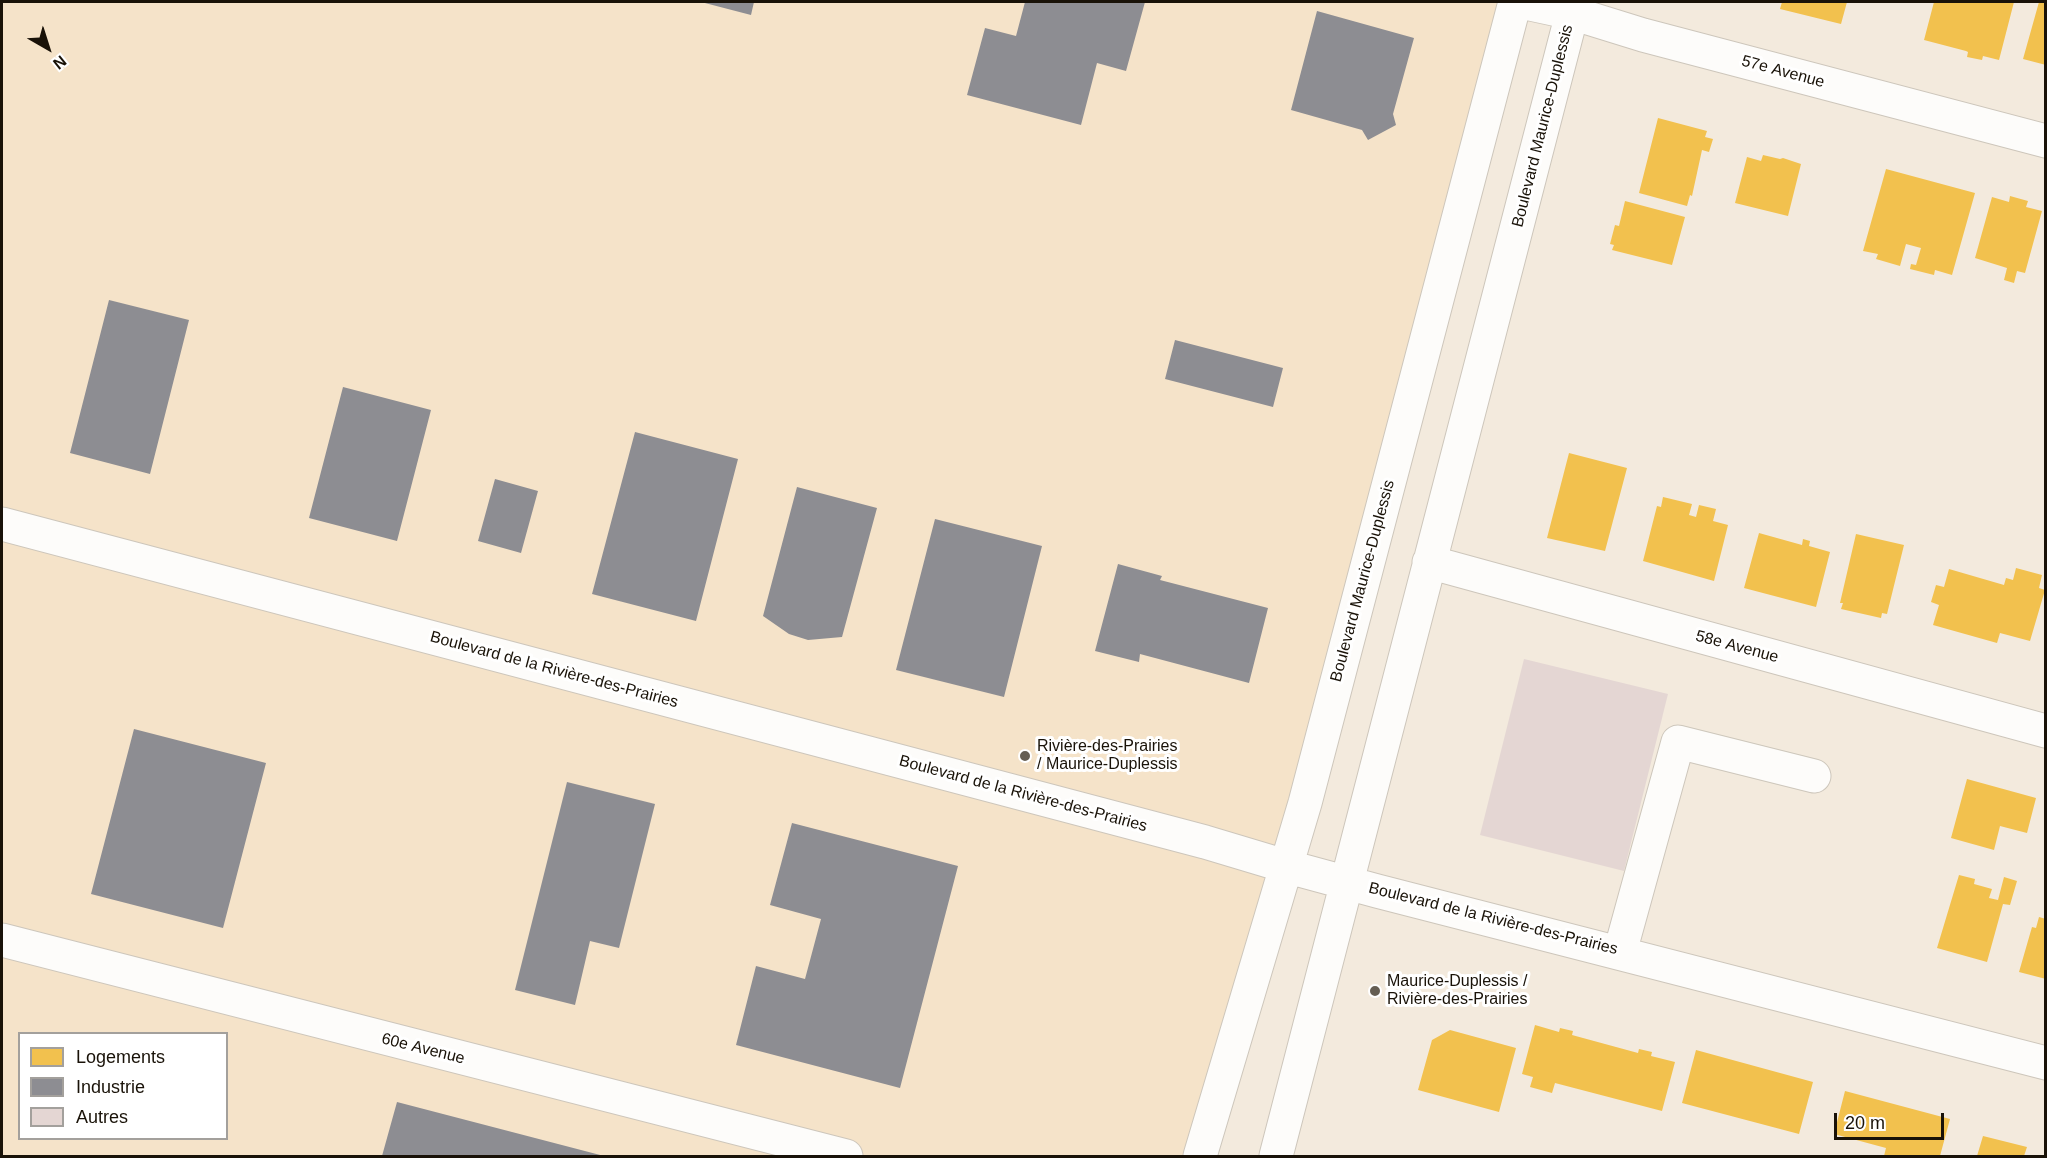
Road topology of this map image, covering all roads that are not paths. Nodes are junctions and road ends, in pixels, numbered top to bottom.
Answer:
1 (1515, 2) edge
2 (1521, 2) edge
3 (1573, 7) edge
4 (2046, 141) edge
5 (2, 524) edge
6 (1429, 562) junction
7 (2046, 731) edge
8 (1814, 776) dead end
9 (1285, 866) junction
10 (1347, 881) junction
11 (2, 940) edge
12 (1620, 952) junction
13 (2046, 1063) edge
14 (846, 1156) edge
15 (1200, 1156) edge
16 (1276, 1156) edge

1 - 9 street, Boulevard Maurice-Duplessis
2 - 3 street, 57e Avenue
3 - 4 street, 57e Avenue
3 - 6 street, Boulevard Maurice-Duplessis
5 - 9 street, Boulevard de la Rivière-des-Prairies
6 - 7 street, 58e Avenue
6 - 10 street, Boulevard Maurice-Duplessis
8 - 12 street
9 - 10 street, Boulevard de la Rivière-des-Prairies
9 - 15 street, Boulevard Maurice-Duplessis
10 - 12 street, Boulevard de la Rivière-des-Prairies
10 - 16 street, Boulevard Maurice-Duplessis
11 - 14 street, 60e Avenue
12 - 13 street, Boulevard de la Rivière-des-Prairies

